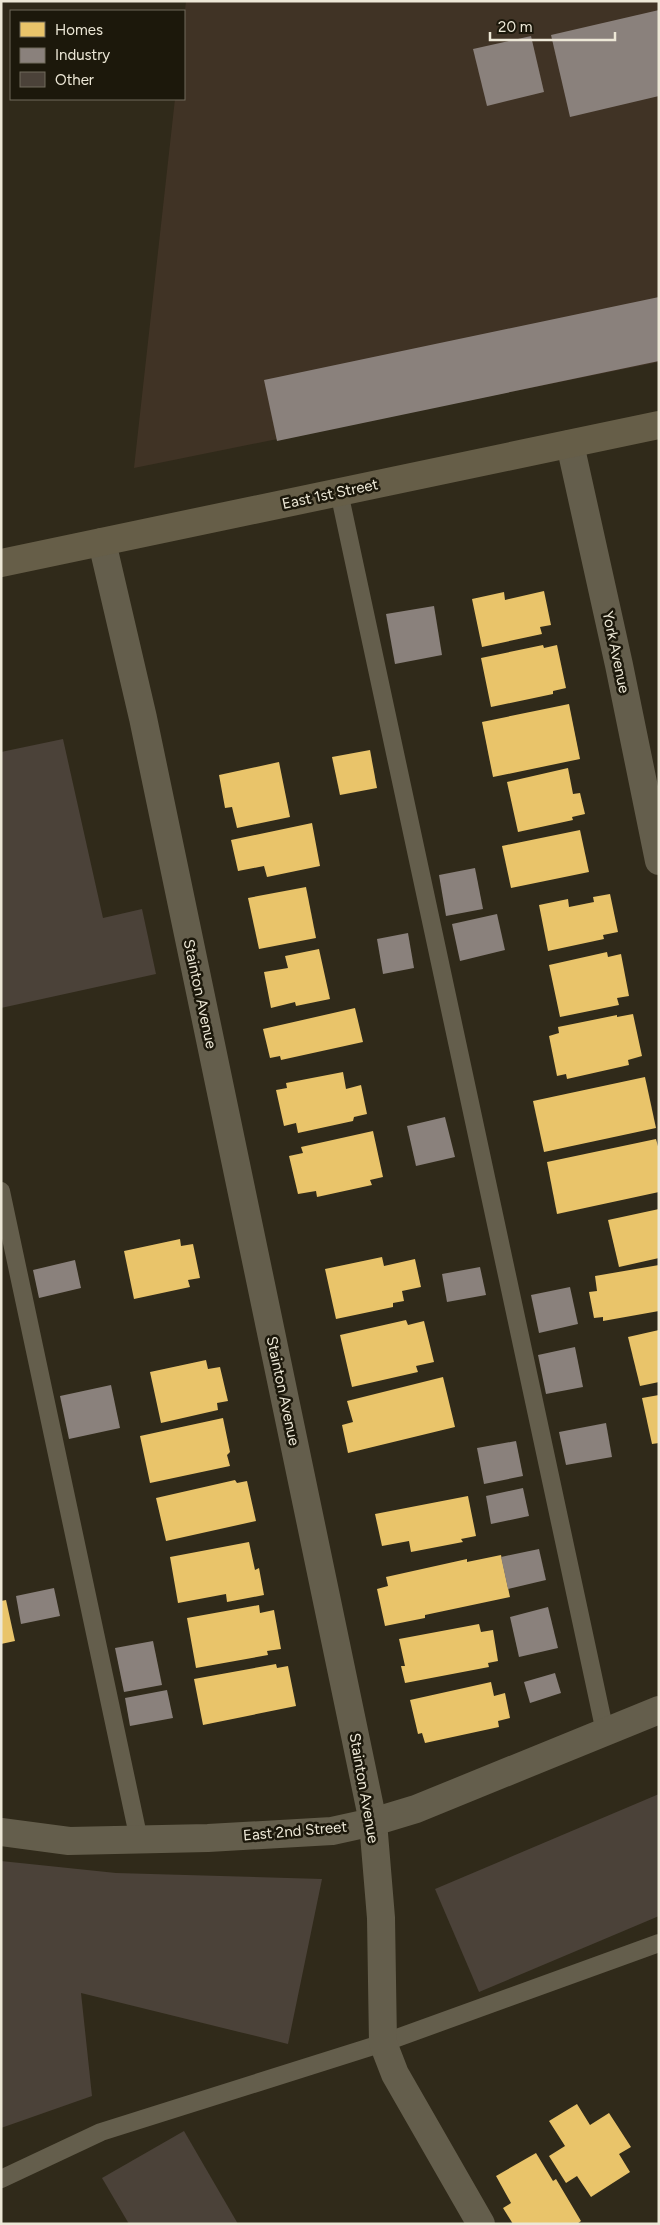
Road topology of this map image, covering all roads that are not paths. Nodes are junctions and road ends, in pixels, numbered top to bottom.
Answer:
1 (659, 425) edge
2 (570, 444) junction
3 (339, 492) junction
4 (102, 542) junction
5 (1, 563) edge
6 (659, 860) edge
7 (1, 1191) edge
8 (659, 1710) edge
9 (605, 1732) junction
10 (373, 1822) junction
11 (1, 1832) edge
12 (138, 1840) junction
13 (659, 1943) edge
14 (383, 2043) junction
15 (1, 2179) edge
16 (481, 2224) edge

1 - 2 main road, East 1st Street
2 - 3 main road, East 1st Street
2 - 6 street, York Avenue
3 - 4 main road, East 1st Street
3 - 9 lane
4 - 5 main road, East 1st Street
4 - 10 street, Stainton Avenue
7 - 12 lane
8 - 9 street, East 2nd Street
9 - 10 street, East 2nd Street
10 - 12 street, East 2nd Street
10 - 14 street, Stainton Avenue
11 - 12 street, East 2nd Street
13 - 14 lane
14 - 15 lane
14 - 16 street, Stainton Avenue

